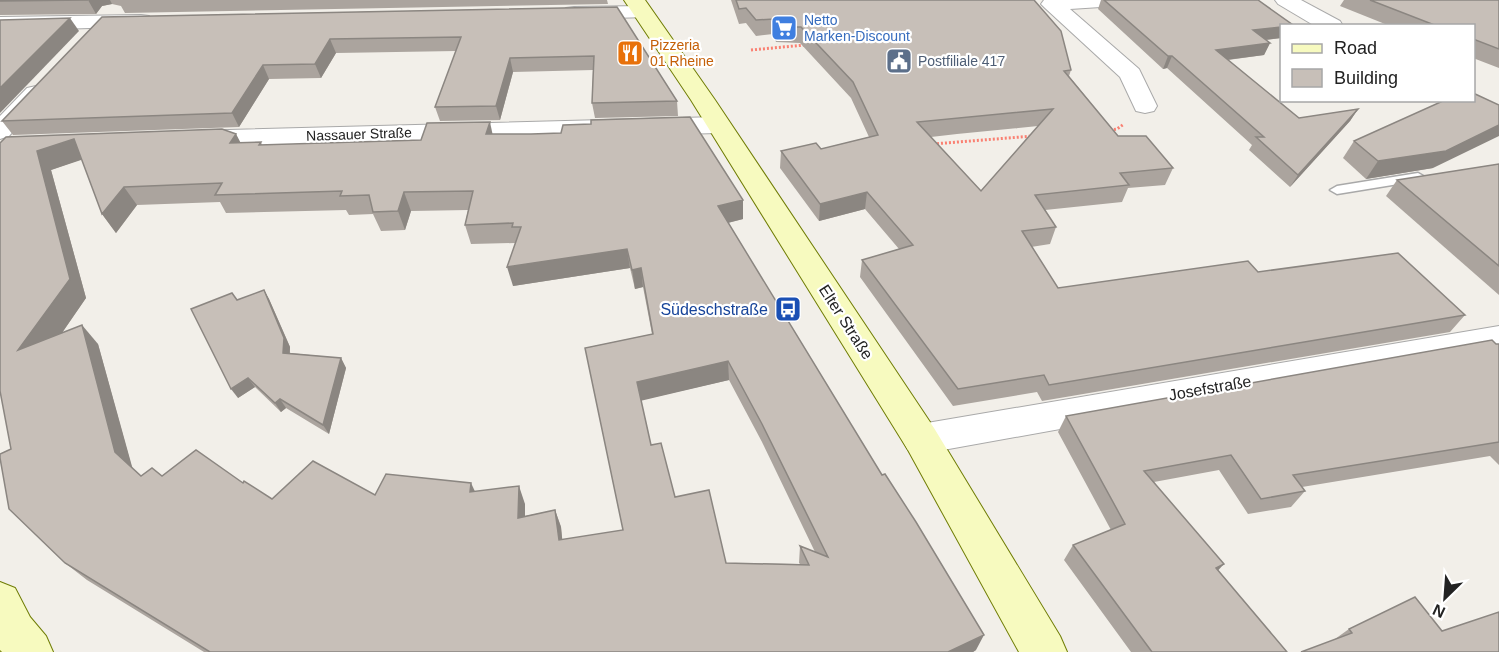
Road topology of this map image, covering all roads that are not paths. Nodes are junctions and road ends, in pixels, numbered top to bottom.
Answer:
1 (123, 0) edge
2 (1116, 0) edge
3 (1285, 0) edge
4 (637, 6) edge
5 (558, 14) edge
6 (163, 21) edge
7 (104, 22) junction
8 (0, 24) edge
9 (1328, 24) edge
10 (80, 47) edge
11 (48, 81) edge
12 (1145, 106) road end
13 (718, 125) junction
14 (0, 131) edge
15 (164, 141) edge
16 (1430, 175) edge
17 (1337, 190) dead end
18 (1499, 338) edge
19 (921, 439) junction
20 (0, 603) edge
21 (30, 652) edge
22 (1044, 652) edge

1 - 7 street
2 - 12 street
3 - 9 street
4 - 5 street
4 - 13 main road, Elter Straße
6 - 7 street
7 - 8 street
7 - 10 street
11 - 14 street
13 - 15 street, Nassauer Straße
13 - 19 main road, Elter Straße
16 - 17 lane
18 - 19 street, Josefstraße
19 - 22 main road, Elter Straße
20 - 21 main road

